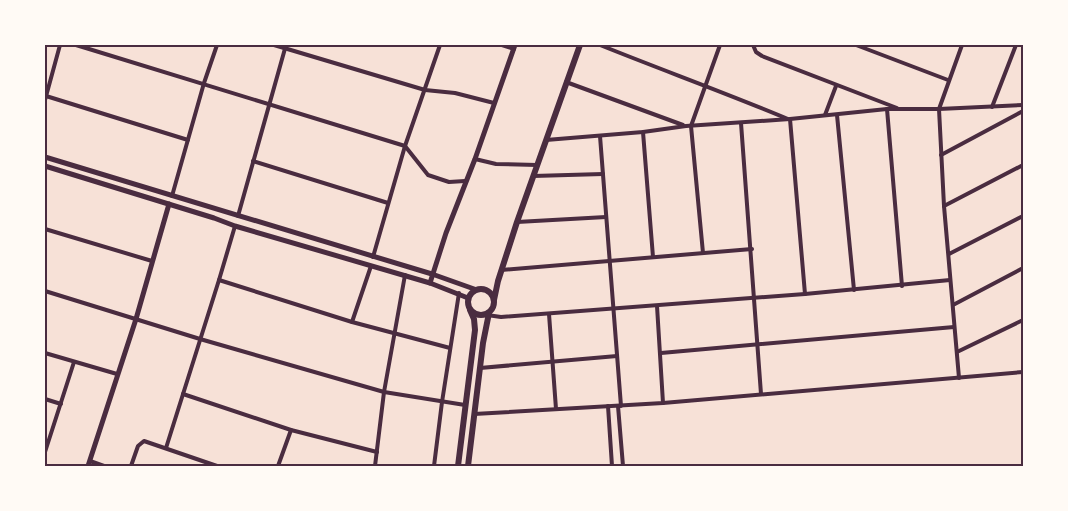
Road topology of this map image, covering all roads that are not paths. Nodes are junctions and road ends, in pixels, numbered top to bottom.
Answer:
1 (60, 45) edge
2 (76, 45) edge
3 (217, 45) edge
4 (274, 45) edge
5 (440, 45) edge
6 (502, 45) edge
7 (580, 45) edge
8 (600, 45) edge
9 (720, 45) edge
10 (753, 45) edge
11 (856, 45) edge
12 (962, 45) edge
13 (1009, 45) edge
14 (1015, 46) edge
15 (286, 47) edge
16 (515, 47) edge
17 (948, 80) junction
18 (566, 82) junction
19 (204, 83) junction
20 (704, 86) junction
21 (836, 86) junction
22 (425, 90) junction
23 (46, 98) edge
24 (494, 103) junction
25 (269, 104) junction
26 (1023, 105) edge
27 (992, 106) junction
28 (887, 109) junction
29 (939, 109) junction
30 (903, 110) junction
31 (1023, 111) edge
32 (825, 115) junction
33 (837, 115) junction
34 (790, 120) junction
35 (741, 123) junction
36 (686, 126) junction
37 (691, 126) junction
38 (643, 132) junction
39 (600, 136) junction
40 (188, 140) junction
41 (546, 140) junction
42 (405, 146) junction
43 (941, 155) junction
44 (45, 157) edge
45 (475, 159) junction
46 (253, 161) junction
47 (537, 165) junction
48 (1023, 165) edge
49 (45, 166) edge
50 (602, 174) junction
51 (533, 176) junction
52 (465, 181) junction
53 (160, 192) junction
54 (172, 197) junction
55 (157, 201) junction
56 (388, 203) junction
57 (169, 204) junction
58 (944, 206) junction
59 (238, 216) junction
60 (1023, 216) edge
61 (606, 217) junction
62 (517, 222) junction
63 (235, 226) junction
64 (45, 229) edge
65 (752, 249) junction
66 (703, 253) junction
67 (949, 254) junction
68 (373, 257) junction
69 (653, 257) junction
70 (152, 262) junction
71 (610, 262) junction
72 (371, 266) junction
73 (1023, 268) edge
74 (501, 270) junction
75 (432, 274) junction
76 (405, 275) junction
77 (219, 280) junction
78 (950, 280) junction
79 (430, 283) junction
80 (902, 286) junction
81 (477, 290) junction
82 (854, 290) junction
83 (45, 291) edge
84 (459, 293) junction
85 (805, 294) junction
86 (468, 298) junction
87 (754, 298) junction
88 (494, 300) junction
89 (953, 305) junction
90 (657, 306) junction
91 (613, 308) junction
92 (470, 310) junction
93 (488, 314) junction
94 (549, 314) junction
95 (136, 319) junction
96 (1023, 320) edge
97 (352, 322) junction
98 (954, 327) junction
99 (395, 333) junction
100 (200, 339) junction
101 (757, 345) junction
102 (450, 348) junction
103 (957, 352) junction
104 (45, 353) edge
105 (660, 353) junction
106 (617, 356) junction
107 (553, 361) junction
108 (74, 362) junction
109 (480, 368) junction
110 (1023, 372) edge
111 (117, 374) junction
112 (960, 378) junction
113 (384, 392) junction
114 (183, 394) junction
115 (761, 394) junction
116 (45, 399) edge
117 (442, 402) junction
118 (663, 403) junction
119 (61, 404) junction
120 (465, 405) junction
121 (608, 406) junction
122 (619, 406) junction
123 (556, 409) junction
124 (474, 414) junction
125 (291, 430) junction
126 (46, 446) edge
127 (166, 448) junction
128 (45, 452) edge
129 (377, 452) junction
130 (89, 464) edge
131 (104, 466) edge
132 (131, 466) edge
133 (217, 466) edge
134 (278, 466) edge
135 (375, 466) edge
136 (434, 466) edge
137 (458, 466) edge
138 (468, 466) edge
139 (612, 466) edge
140 (623, 466) edge

1 - 23 street
2 - 19 street
3 - 19 street
4 - 15 street
5 - 22 street
6 - 16 street
7 - 18 main road
8 - 20 street
9 - 20 street
10 - 21 street
11 - 17 street
12 - 17 street
13 - 14 street
14 - 27 street
15 - 22 street
15 - 25 street
16 - 24 street
17 - 29 street
18 - 36 street
18 - 41 main road
19 - 25 street
19 - 40 street
20 - 34 street
20 - 37 street
21 - 30 street
21 - 32 street
22 - 24 street
22 - 42 street
23 - 40 street
24 - 45 street
25 - 42 street
25 - 46 street
26 - 27 street
27 - 29 street
28 - 30 street
28 - 33 street
28 - 80 street
29 - 30 street
29 - 43 street
31 - 43 street
32 - 33 street
32 - 34 street
33 - 82 street
34 - 35 street
34 - 85 street
35 - 37 street
35 - 65 street
36 - 37 street
36 - 38 street
37 - 66 street
38 - 39 street
38 - 69 street
39 - 41 street
39 - 50 street
40 - 54 street
41 - 47 main road
42 - 52 street
42 - 56 street
43 - 58 street
44 - 53 street
45 - 47 street
45 - 52 street
46 - 56 street
46 - 59 street
47 - 51 main road
48 - 58 street
49 - 55 street
50 - 51 street
50 - 61 street
51 - 62 main road
52 - 75 street
53 - 54 street
53 - 55 street
54 - 59 street
55 - 57 street
56 - 68 street
57 - 63 street
57 - 70 street
58 - 67 street
59 - 68 street
60 - 67 street
61 - 62 street
61 - 71 street
62 - 74 main road
63 - 72 street
63 - 77 street
64 - 70 street
65 - 66 street
65 - 87 street
66 - 69 street
67 - 78 street
68 - 75 street
69 - 71 street
70 - 95 street
71 - 74 street
71 - 91 street
72 - 76 street
72 - 97 street
73 - 89 street
74 - 88 main road
75 - 79 street
75 - 81 street
76 - 79 street
76 - 99 street
77 - 97 street
77 - 100 street
78 - 80 street
78 - 89 street
79 - 84 street
80 - 82 street
81 - 86 main road
81 - 88 main road
82 - 85 street
83 - 95 street
84 - 86 street
84 - 102 street
85 - 87 street
86 - 92 main road
87 - 90 street
87 - 101 street
88 - 93 main road
89 - 98 street
90 - 91 street
90 - 105 street
91 - 94 street
91 - 106 street
92 - 93 main road
92 - 120 main road
93 - 94 street
93 - 109 main road
94 - 107 street
95 - 100 street
95 - 111 street
96 - 103 street
97 - 99 street
98 - 101 street
98 - 103 street
99 - 102 street
99 - 113 street
100 - 113 street
100 - 114 street
101 - 105 street
101 - 115 street
102 - 117 street
103 - 112 street
104 - 108 street
105 - 118 street
106 - 107 street
106 - 122 street
107 - 109 street
107 - 123 street
108 - 111 street
108 - 119 street
109 - 124 main road
110 - 112 street
111 - 130 street
112 - 115 street
113 - 117 street
113 - 129 street
114 - 125 street
114 - 127 street
115 - 118 street
116 - 119 street
117 - 120 street
117 - 136 street
118 - 122 street
119 - 126 street
120 - 137 main road
121 - 122 street
121 - 123 street
121 - 139 street
122 - 140 street
123 - 124 street
124 - 138 main road
125 - 129 street
125 - 134 street
126 - 128 street
127 - 132 street
127 - 133 street
129 - 135 street
130 - 131 street

